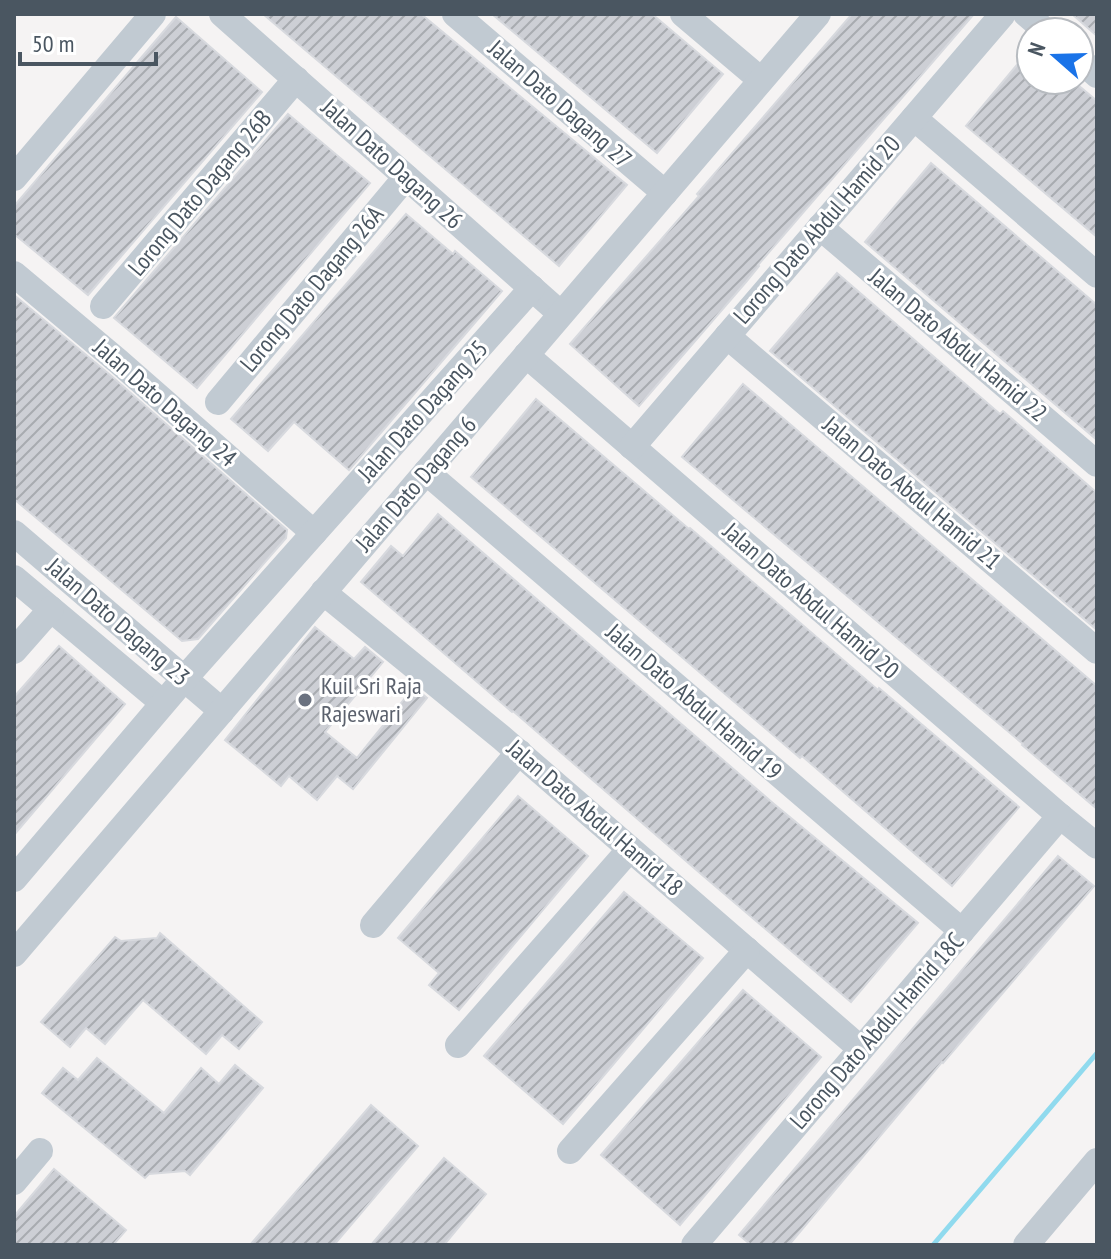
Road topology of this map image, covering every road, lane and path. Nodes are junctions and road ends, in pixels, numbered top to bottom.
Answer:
1 (153, 14) edge
2 (222, 14) edge
3 (455, 14) edge
4 (683, 14) edge
5 (818, 14) edge
6 (1003, 14) edge
7 (296, 79) junction
8 (761, 80) junction
9 (914, 118) junction
10 (406, 177) junction
11 (14, 178) edge
12 (665, 193) junction
13 (820, 227) junction
14 (14, 274) edge
15 (1097, 275) edge
16 (532, 288) junction
17 (103, 306) dead end
18 (561, 314) junction
19 (727, 336) junction
20 (526, 355) junction
21 (218, 402) dead end
22 (632, 447) junction
23 (1097, 464) edge
24 (426, 472) junction
25 (14, 533) edge
26 (314, 533) junction
27 (14, 578) edge
28 (323, 592) junction
29 (51, 609) junction
30 (14, 651) edge
31 (1097, 651) edge
32 (184, 679) junction
33 (163, 703) junction
34 (222, 711) junction
35 (519, 752) junction
36 (1060, 816) junction
37 (1097, 846) edge
38 (630, 849) junction
39 (14, 879) edge
40 (373, 925) dead end
41 (962, 931) junction
42 (747, 950) junction
43 (14, 954) edge
44 (458, 1045) dead end
45 (861, 1049) junction
46 (40, 1151) dead end
47 (570, 1151) dead end
48 (1097, 1161) edge
49 (14, 1182) edge
50 (694, 1245) edge
51 (1026, 1245) edge

1 - 11 street
2 - 7 street, Jalan Dato Dagang 26
3 - 12 street, Jalan Dato Dagang 27
4 - 8 street
5 - 8 street, Jalan Dato Dagang 6
6 - 9 street, Lorong Dato Abdul Hamid 20
7 - 10 street, Jalan Dato Dagang 26
7 - 17 street, Lorong Dato Dagang 26B
8 - 12 street, Jalan Dato Dagang 6
9 - 13 street, Lorong Dato Abdul Hamid 20
9 - 15 street
10 - 16 street, Jalan Dato Dagang 26
10 - 21 street, Lorong Dato Dagang 26A
12 - 18 street, Jalan Dato Dagang 6
13 - 19 street, Lorong Dato Abdul Hamid 20
13 - 23 street, Jalan Dato Abdul Hamid 22
14 - 26 street, Jalan Dato Dagang 24
16 - 18 street, Jalan Dato Dagang 26
16 - 26 street, Jalan Dato Dagang 25
18 - 20 street, Jalan Dato Dagang 6
19 - 22 street, Lorong Dato Abdul Hamid 20
19 - 31 street, Jalan Dato Abdul Hamid 21
20 - 22 street, Jalan Dato Abdul Hamid 20
20 - 24 street, Jalan Dato Dagang 6
22 - 36 street, Jalan Dato Abdul Hamid 20
24 - 28 street, Jalan Dato Dagang 6
24 - 41 street, Jalan Dato Abdul Hamid 19
25 - 32 street, Jalan Dato Dagang 23
26 - 32 street, Jalan Dato Dagang 25
27 - 29 street, Jalan Dato Dagang 23
28 - 34 street, Jalan Dato Dagang 6
28 - 35 street, Jalan Dato Abdul Hamid 18
29 - 30 street
29 - 33 street, Jalan Dato Dagang 23
32 - 33 street
32 - 34 street, Jalan Dato Dagang 23
33 - 39 street
34 - 43 street, Jalan Dato Dagang 6
35 - 38 street, Jalan Dato Abdul Hamid 18
35 - 40 street
36 - 37 street, Jalan Dato Abdul Hamid 20
36 - 41 street, Lorong Dato Abdul Hamid 18C
38 - 42 street, Jalan Dato Abdul Hamid 18
38 - 44 street
41 - 45 street, Lorong Dato Abdul Hamid 18C
42 - 45 street, Jalan Dato Abdul Hamid 18
42 - 47 street
45 - 50 street, Lorong Dato Abdul Hamid 18C
46 - 49 street
48 - 51 street

